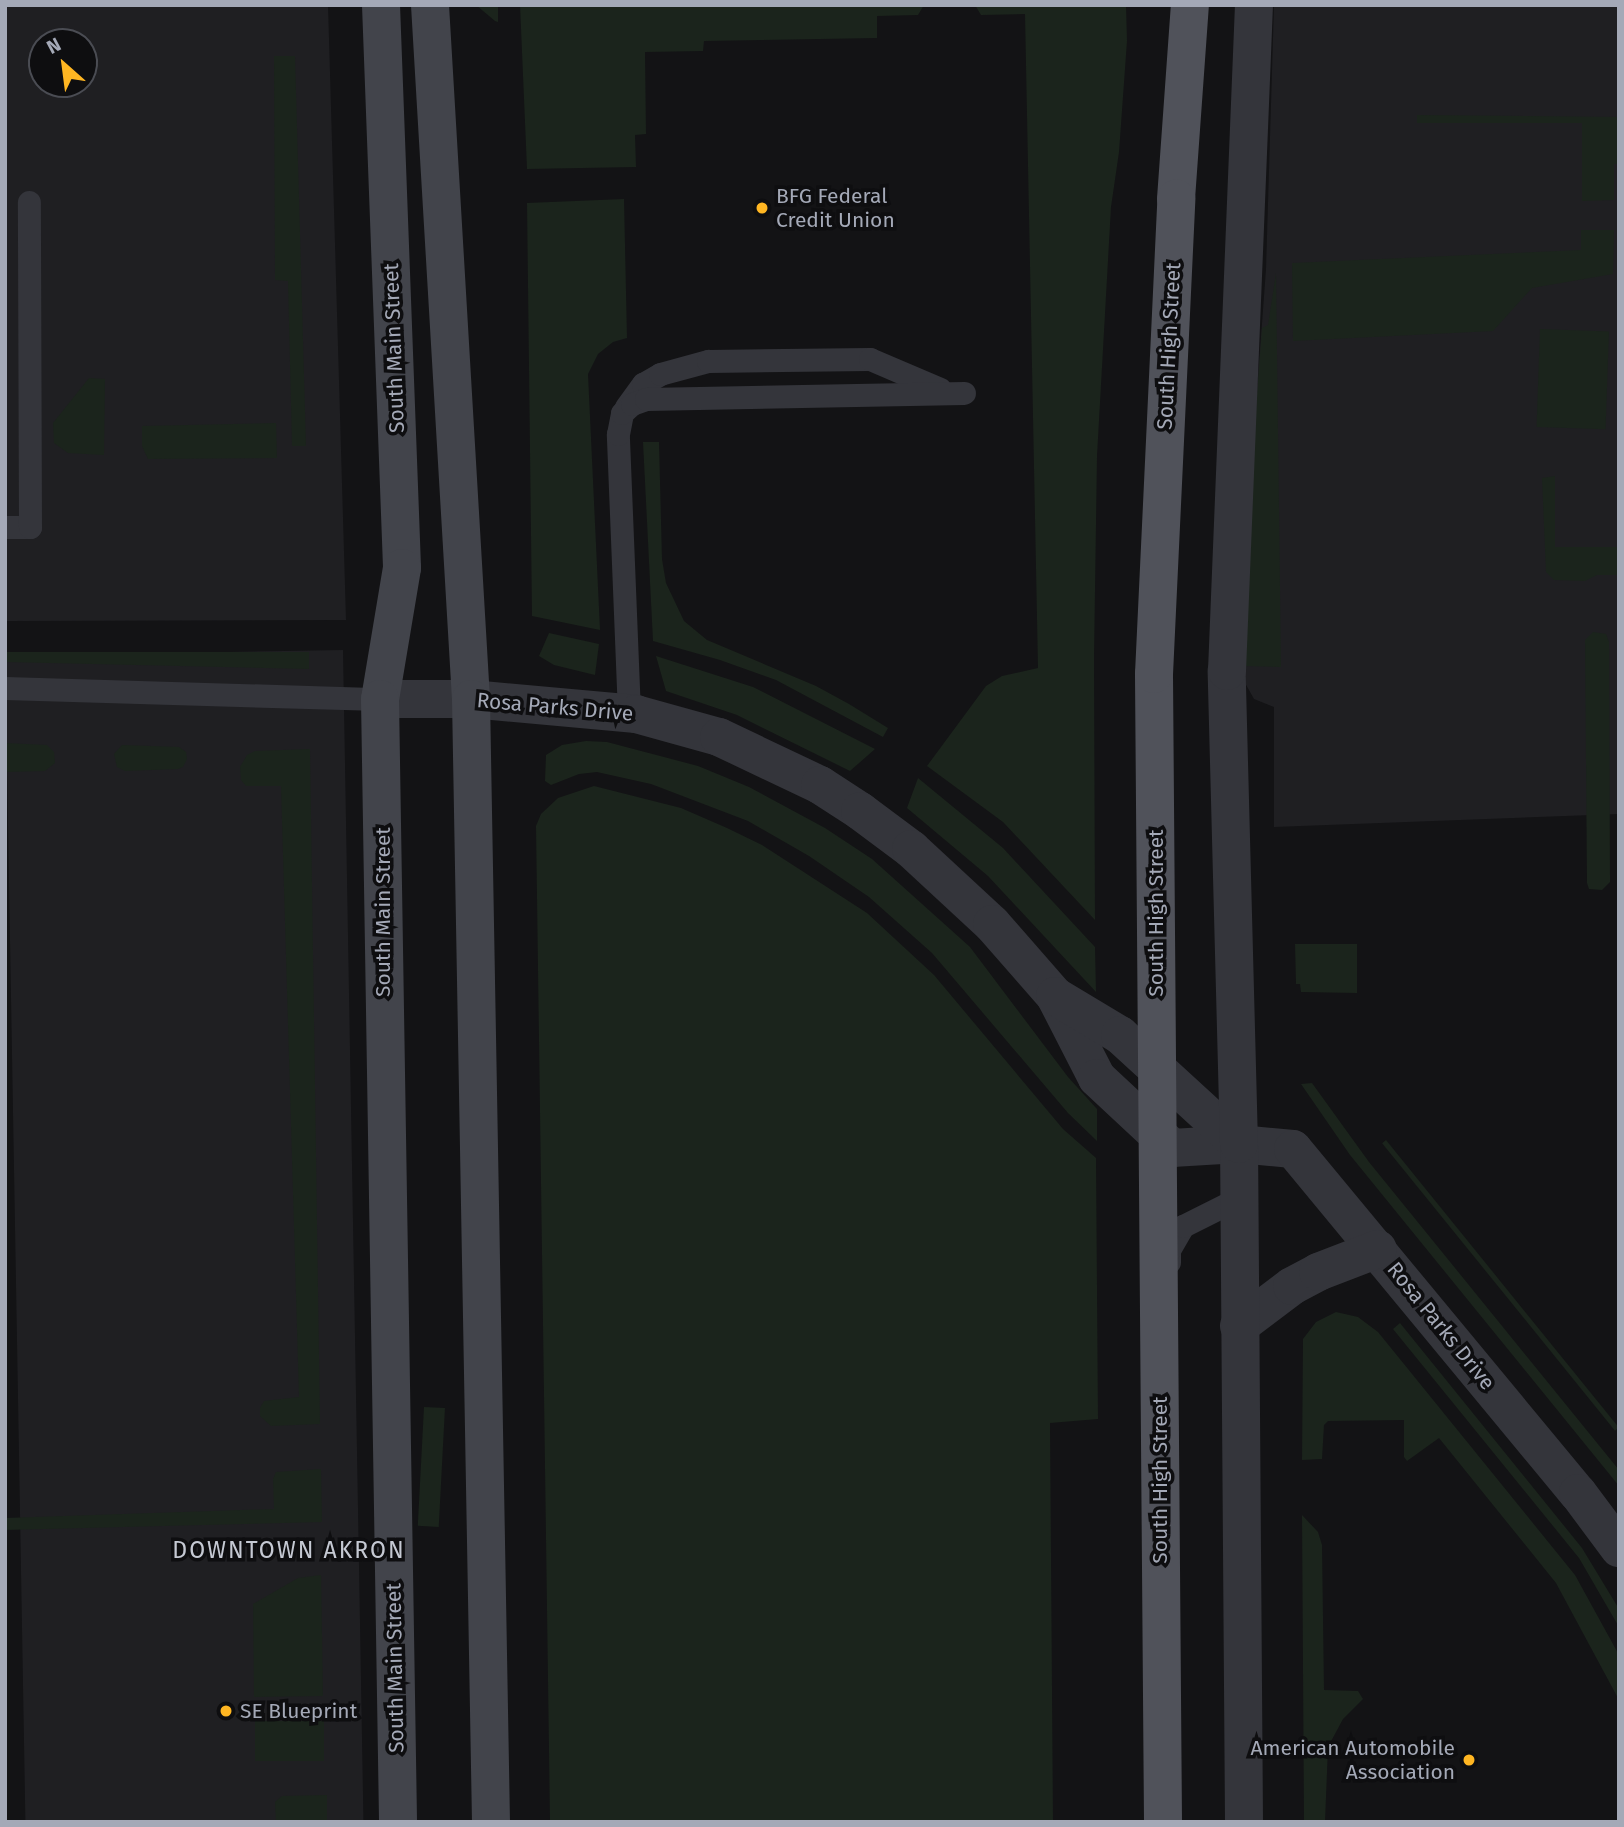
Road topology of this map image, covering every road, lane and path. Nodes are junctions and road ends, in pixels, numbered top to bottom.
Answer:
1 (381, 5) edge
2 (430, 5) edge
3 (1190, 5) edge
4 (1254, 5) edge
5 (29, 202) dead end
6 (622, 412) junction
7 (5, 527) edge
8 (5, 688) edge
9 (380, 699) junction
10 (471, 699) junction
11 (629, 713) junction
12 (1239, 1144) junction
13 (1239, 1198) junction
14 (1378, 1249) junction
15 (1239, 1326) junction
16 (1613, 1527) edge
17 (398, 1822) edge
18 (491, 1822) edge
19 (1163, 1822) edge
20 (1173, 1822) edge
21 (1244, 1822) edge

1 - 9 main road, South Main Street
2 - 10 main road
3 - 19 main road, South High Street, bridge
4 - 12 street
5 - 7 lane
6 - 6 lane
6 - 11 lane
8 - 9 lane
9 - 10 street, Rosa Parks Drive
9 - 17 main road, South Main Street
10 - 11 street, Rosa Parks Drive
10 - 18 main road
11 - 12 street, Rosa Parks Drive
12 - 13 street
12 - 14 street, Rosa Parks Drive
13 - 15 street
13 - 20 lane
14 - 15 street
14 - 16 street, Rosa Parks Drive
15 - 21 street

